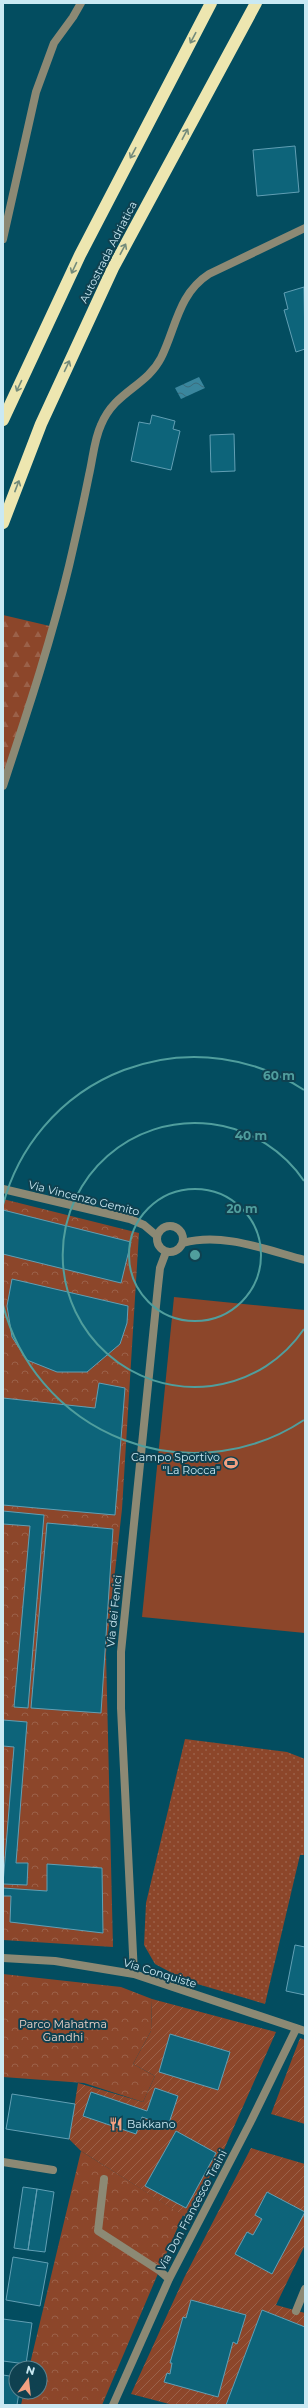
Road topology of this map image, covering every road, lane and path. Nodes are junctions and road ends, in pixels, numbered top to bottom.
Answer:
1 (81, 3) edge
2 (211, 3) edge
3 (256, 3) edge
4 (305, 228) edge
5 (3, 239) edge
6 (3, 420) edge
7 (3, 522) edge
8 (3, 786) edge
9 (3, 1189) edge
10 (156, 1236) junction
11 (183, 1243) junction
12 (166, 1252) junction
13 (305, 1260) edge
14 (3, 1958) edge
15 (134, 1974) junction
16 (296, 2029) junction
17 (305, 2031) edge
18 (3, 2162) edge
19 (53, 2170) dead end
20 (104, 2179) dead end
21 (169, 2279) junction
22 (305, 2289) edge
23 (296, 2311) dead end
24 (113, 2405) edge

1 - 5 street
2 -> 6 highway, Autostrada Adriatica
7 -> 3 highway, Autostrada Adriatica
4 - 8 street
9 - 10 street, Via Vincenzo Gemito
10 - 11 street
10 - 12 street
11 - 12 street
11 - 13 street
12 - 15 street, Via dei Fenici
14 - 15 street, Via Conquiste
15 - 16 street, Via Conquiste
16 - 17 street, Via Conquiste
16 - 21 street, Via Don Francesco Traini
18 - 19 street
20 - 21 street
21 - 24 street, Via Don Francesco Traini
22 - 23 street

